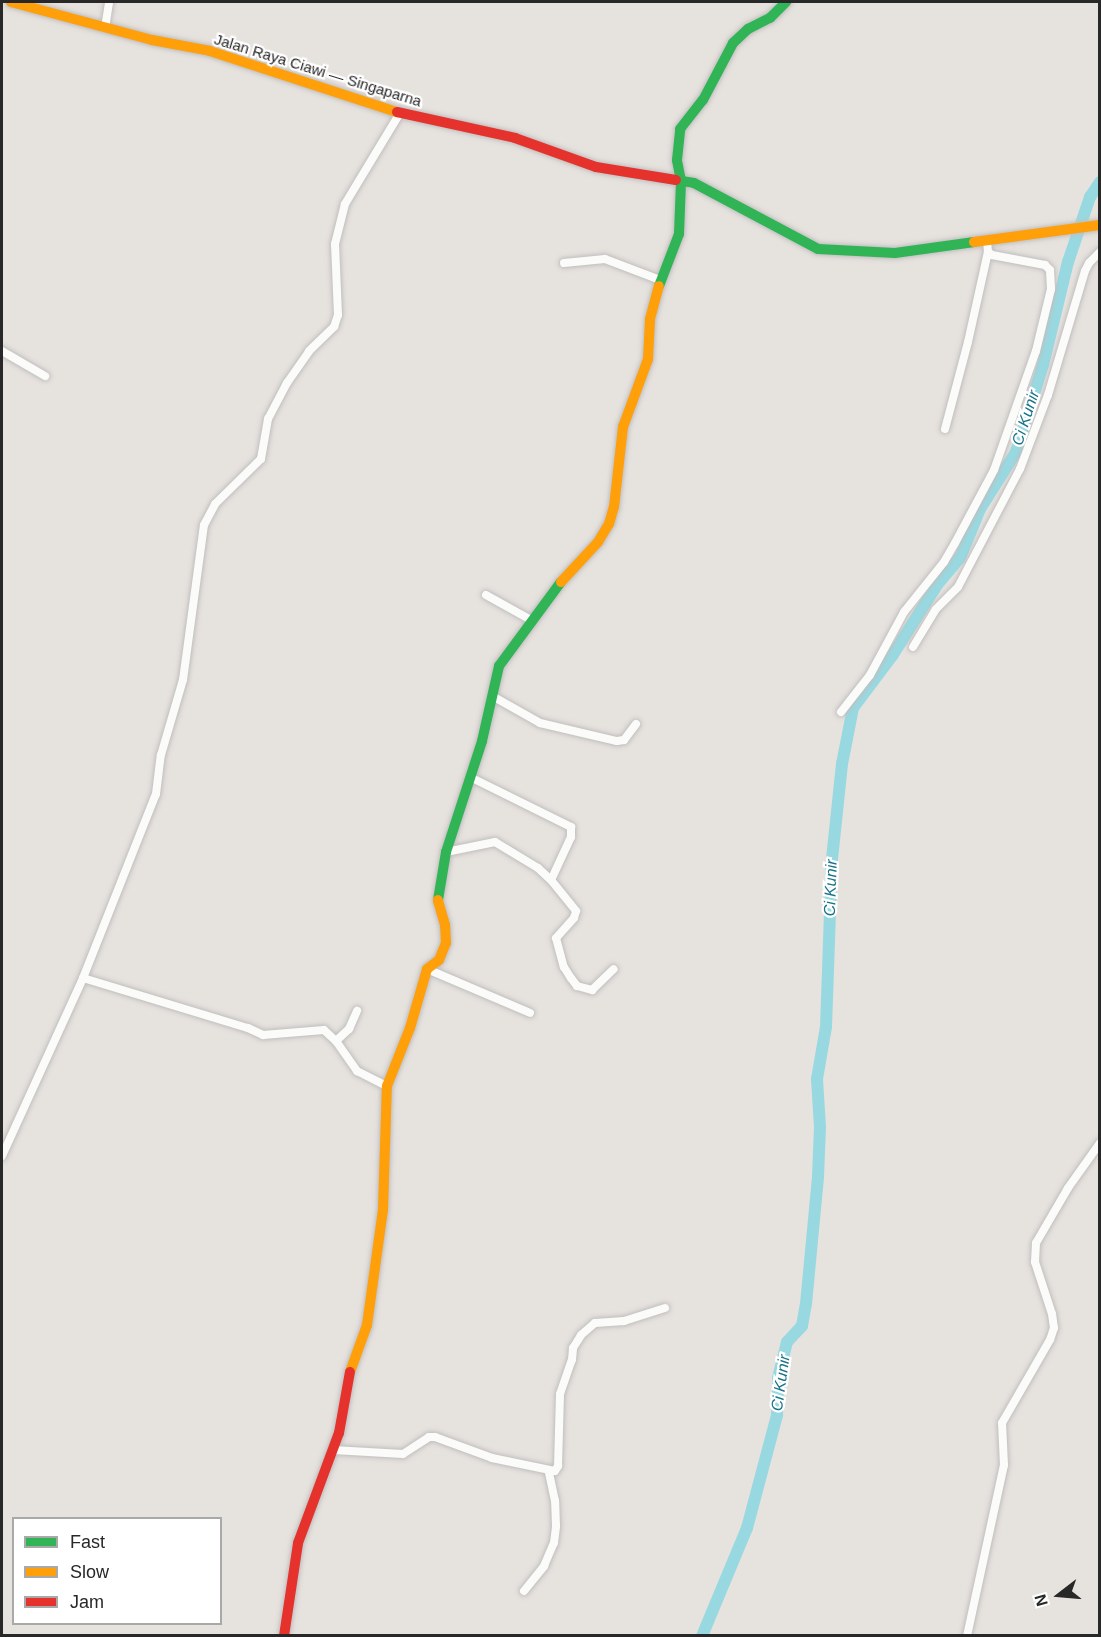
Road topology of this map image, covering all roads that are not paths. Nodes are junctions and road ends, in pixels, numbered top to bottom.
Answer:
1 (10, 2) edge
2 (109, 2) edge
3 (786, 2) edge
4 (105, 28) junction
5 (400, 113) junction
6 (681, 181) junction
7 (1100, 225) edge
8 (987, 246) junction
9 (1100, 252) edge
10 (564, 263) dead end
11 (660, 280) junction
12 (2, 351) edge
13 (45, 376) dead end
14 (945, 429) dead end
15 (486, 595) dead end
16 (531, 620) junction
17 (913, 647) dead end
18 (494, 697) junction
19 (841, 712) dead end
20 (636, 724) dead end
21 (470, 777) junction
22 (446, 852) junction
23 (551, 879) junction
24 (427, 969) junction
25 (614, 969) dead end
26 (83, 978) junction
27 (357, 1011) dead end
28 (530, 1013) dead end
29 (336, 1041) junction
30 (387, 1086) junction
31 (1100, 1143) edge
32 (2, 1156) edge
33 (665, 1308) dead end
34 (333, 1450) junction
35 (549, 1472) junction
36 (524, 1591) dead end
37 (284, 1635) edge
38 (967, 1635) edge

1 - 4 street, Jalan Raya Ciawi — Singaparna
2 - 4 street
3 - 6 street
4 - 5 street, Jalan Raya Ciawi — Singaparna
5 - 6 street, Jalan Raya Ciawi — Singaparna
5 - 26 street
6 - 8 street, Jalan Raya Ciawi — Singaparna
6 - 11 street
7 - 8 street, Jalan Raya Ciawi — Singaparna
8 - 14 street
8 - 19 street
9 - 17 street
10 - 11 street
11 - 16 street
12 - 13 street
15 - 16 street
16 - 18 street
18 - 20 street
18 - 21 street
21 - 22 street
21 - 23 street
22 - 23 street
22 - 24 street
23 - 25 street
24 - 28 street
24 - 30 street
26 - 29 street
26 - 32 street
27 - 29 street
29 - 30 street
30 - 34 street
31 - 38 street
33 - 35 street
34 - 35 street
34 - 37 street
35 - 36 street

